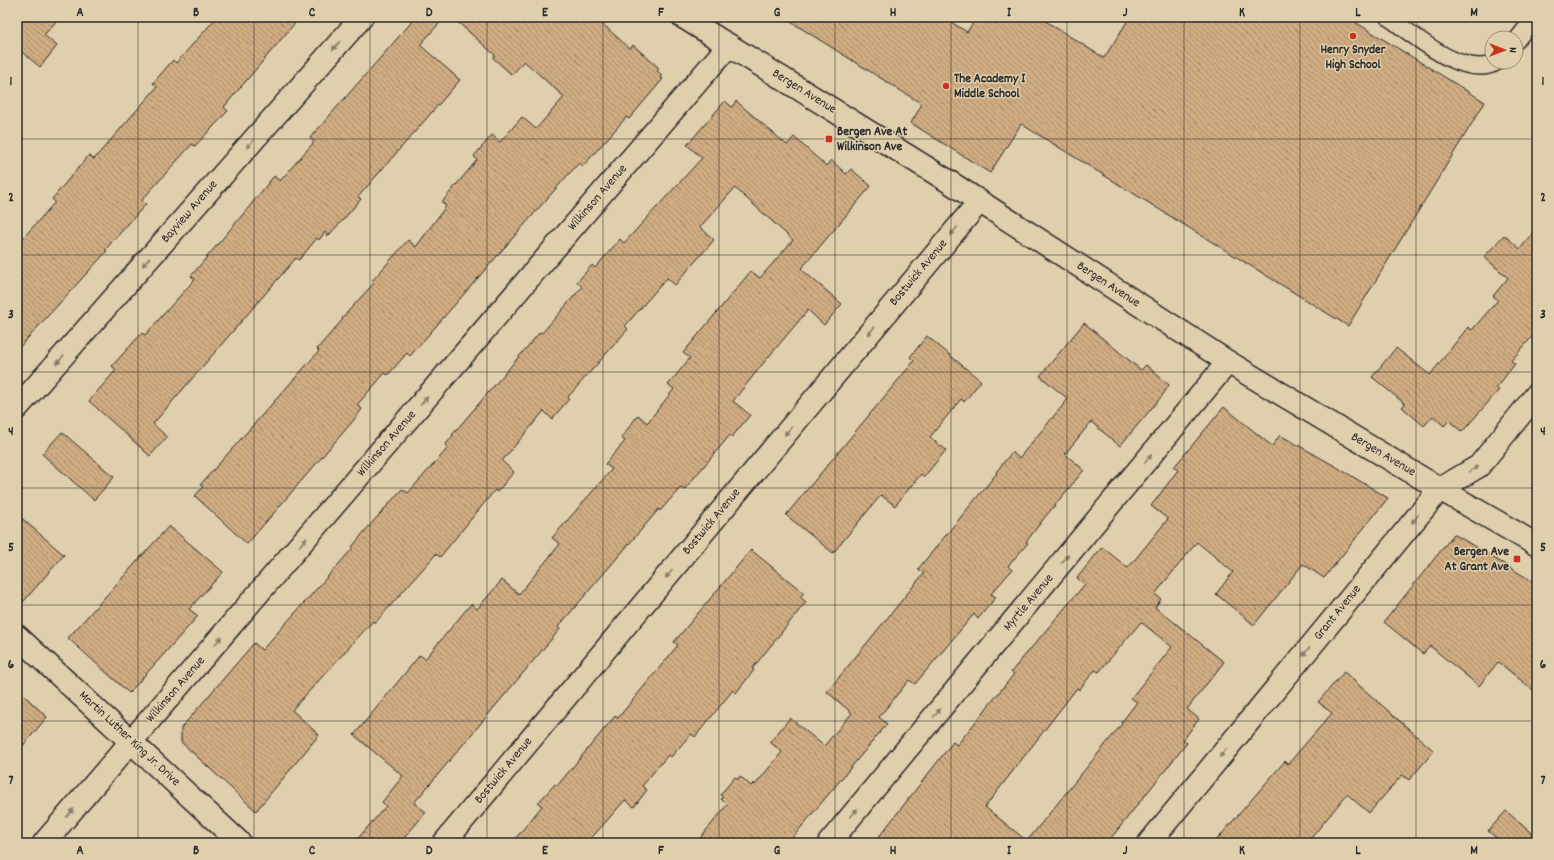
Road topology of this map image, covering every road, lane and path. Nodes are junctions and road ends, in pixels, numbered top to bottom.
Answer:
1 (362, 17) edge
2 (683, 17) edge
3 (1388, 17) edge
4 (1535, 17) edge
5 (1524, 31) edge
6 (730, 45) junction
7 (1484, 66) edge
8 (979, 202) junction
9 (1228, 362) junction
10 (1537, 394) edge
11 (17, 408) edge
12 (1440, 490) junction
13 (1537, 545) edge
14 (17, 636) edge
15 (132, 741) junction
16 (44, 843) edge
17 (240, 843) edge
18 (444, 843) edge
19 (829, 843) edge
20 (1149, 843) edge

1 -> 11 street, Bayview Avenue
2 - 6 street, Bergen Avenue
3 - 7 lane
4 - 5 lane
6 - 8 street, Bergen Avenue
15 -> 6 street, Wilkinson Avenue
8 - 9 street, Bergen Avenue
8 -> 18 street, Bostwick Avenue
9 - 12 street, Bergen Avenue
19 -> 9 street, Myrtle Avenue
12 -> 10 street, Grant Avenue
12 - 13 street, Bergen Avenue
12 -> 20 street, Grant Avenue
14 - 15 street, Martin Luther King Jr. Drive
16 -> 15 street, Wilkinson Avenue
15 - 17 street, Martin Luther King Jr. Drive

